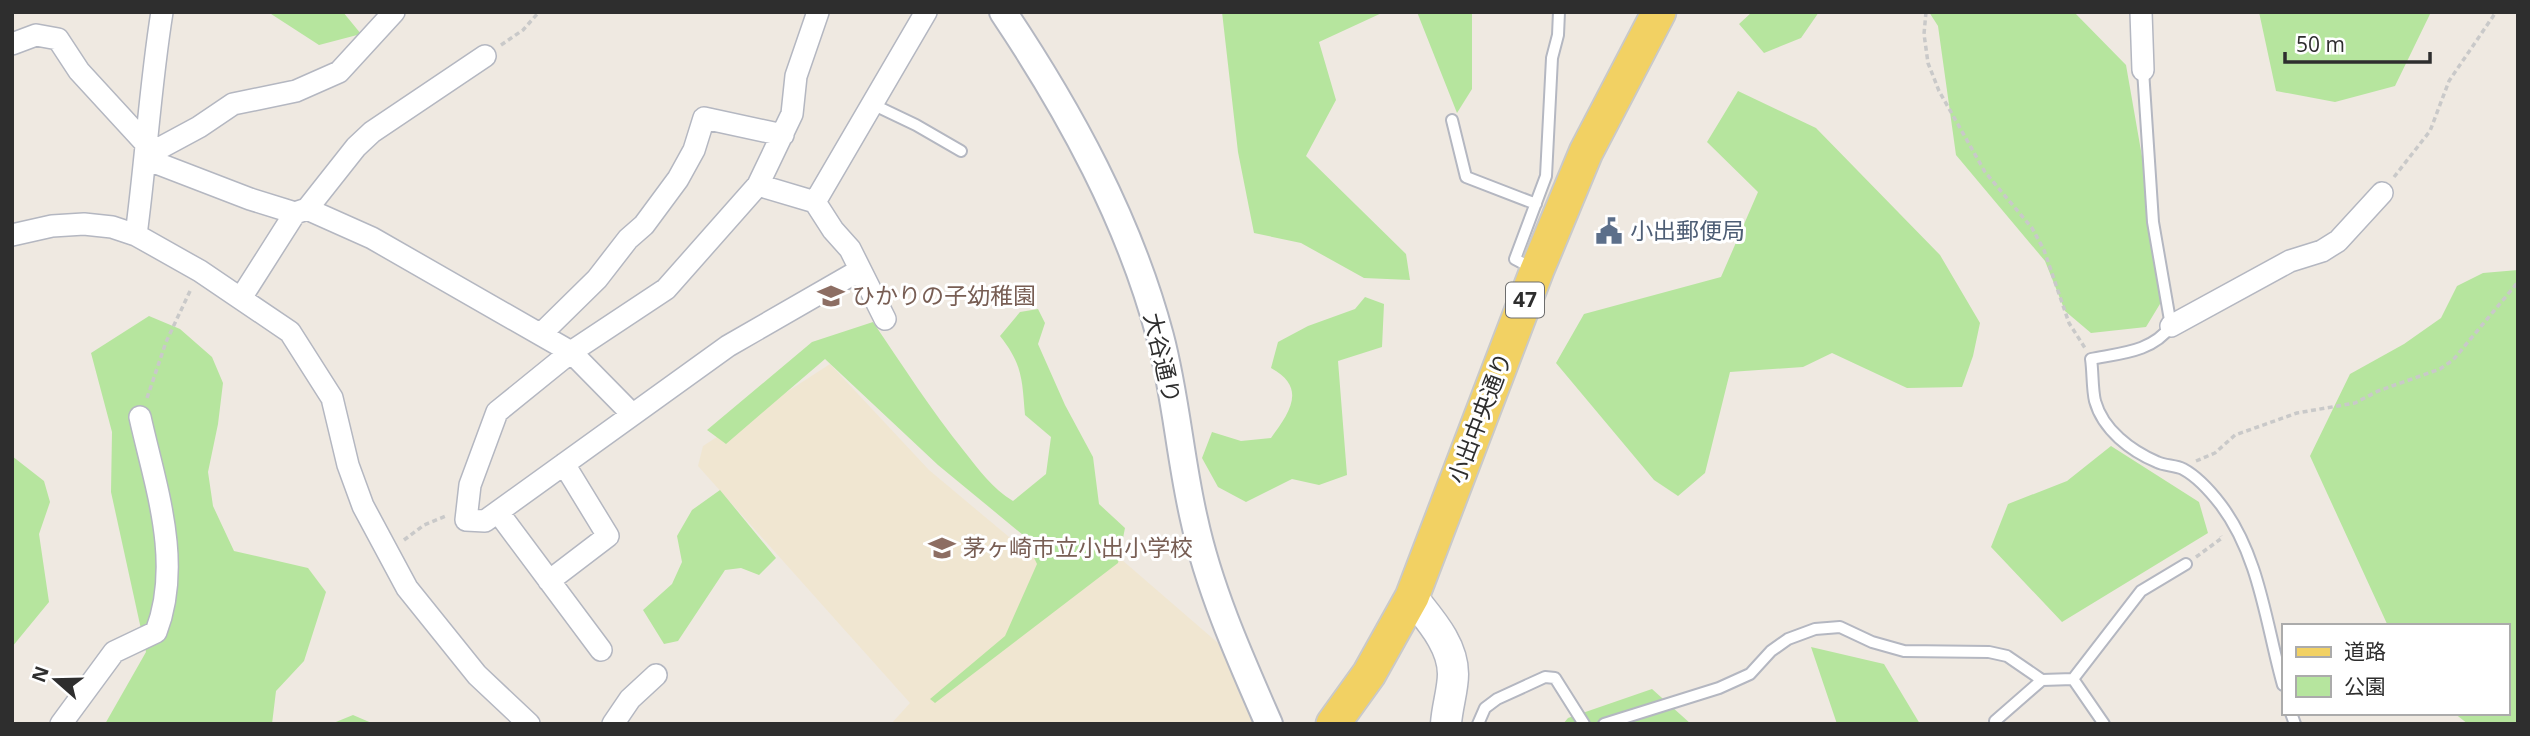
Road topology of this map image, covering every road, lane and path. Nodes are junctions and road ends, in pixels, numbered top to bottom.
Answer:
1 (162, 12) edge
2 (394, 12) edge
3 (539, 12) edge
4 (818, 12) edge
5 (926, 12) edge
6 (1003, 12) edge
7 (1559, 12) edge
8 (1659, 12) edge
9 (1926, 12) edge
10 (2141, 12) edge
11 (2496, 12) edge
12 (12, 44) edge
13 (485, 56) joint
14 (2143, 70) joint
15 (872, 104) junction
16 (1452, 120) dead end
17 (783, 135) junction
18 (961, 150) dead end
19 (146, 153) junction
20 (758, 185) junction
21 (2382, 193) joint
22 (814, 202) junction
23 (1536, 204) junction
24 (301, 211) junction
25 (12, 235) edge
26 (136, 235) junction
27 (860, 270) junction
28 (1537, 270) junction
29 (200, 271) junction
30 (2518, 282) edge
31 (241, 298) junction
32 (885, 319) dead end
33 (2171, 326) junction
34 (541, 334) junction
35 (571, 352) junction
36 (2091, 359) junction
37 (632, 414) junction
38 (140, 417) joint
39 (564, 464) junction
40 (2182, 468) junction
41 (2217, 501) junction
42 (467, 508) junction
43 (498, 512) junction
44 (396, 546) dead end
45 (2186, 564) joint
46 (549, 581) junction
47 (1412, 597) junction
48 (601, 650) dead end
49 (656, 675) dead end
50 (2073, 679) junction
51 (2042, 680) junction
52 (2282, 681) edge
53 (1995, 721) dead end
54 (61, 724) edge
55 (529, 724) edge
56 (613, 724) edge
57 (1269, 724) edge
58 (1333, 724) edge
59 (1446, 724) edge
60 (1478, 724) edge
61 (1584, 724) edge
62 (1604, 724) edge
63 (2104, 724) edge

1 - 19 street
2 - 19 street
3 - 13 path
4 - 17 street
5 - 15 street
6 - 57 street, 大谷通り
7 - 23 lane
8 - 28 main road, 小出中央通り / 47
9 - 36 path
10 - 14 street
11 - 21 path
12 - 19 street
13 - 24 street
14 - 33 lane
15 - 18 lane
15 - 22 street
16 - 23 lane
17 - 20 street
17 - 34 street
19 - 24 street
19 - 26 street
20 - 22 street
20 - 35 street
21 - 33 street
22 - 27 street
23 - 28 lane
24 - 31 street
24 - 34 street
25 - 26 street
26 - 29 street
27 - 32 street
27 - 37 street
28 - 47 main road, 小出中央通り / 47
29 - 31 street
29 - 38 path
30 - 40 path
31 - 55 street
33 - 36 lane
34 - 35 street
35 - 37 street
35 - 42 street
36 - 40 lane
37 - 39 street
38 - 54 street
39 - 43 street
39 - 46 street
40 - 41 lane
41 - 45 path
41 - 52 lane
42 - 43 street
42 - 44 path
43 - 46 street
45 - 50 lane
46 - 48 street
47 - 58 main road, 47
47 - 59 main road
49 - 56 street
50 - 51 lane
50 - 63 lane
51 - 53 lane
51 - 62 lane
60 - 61 lane

